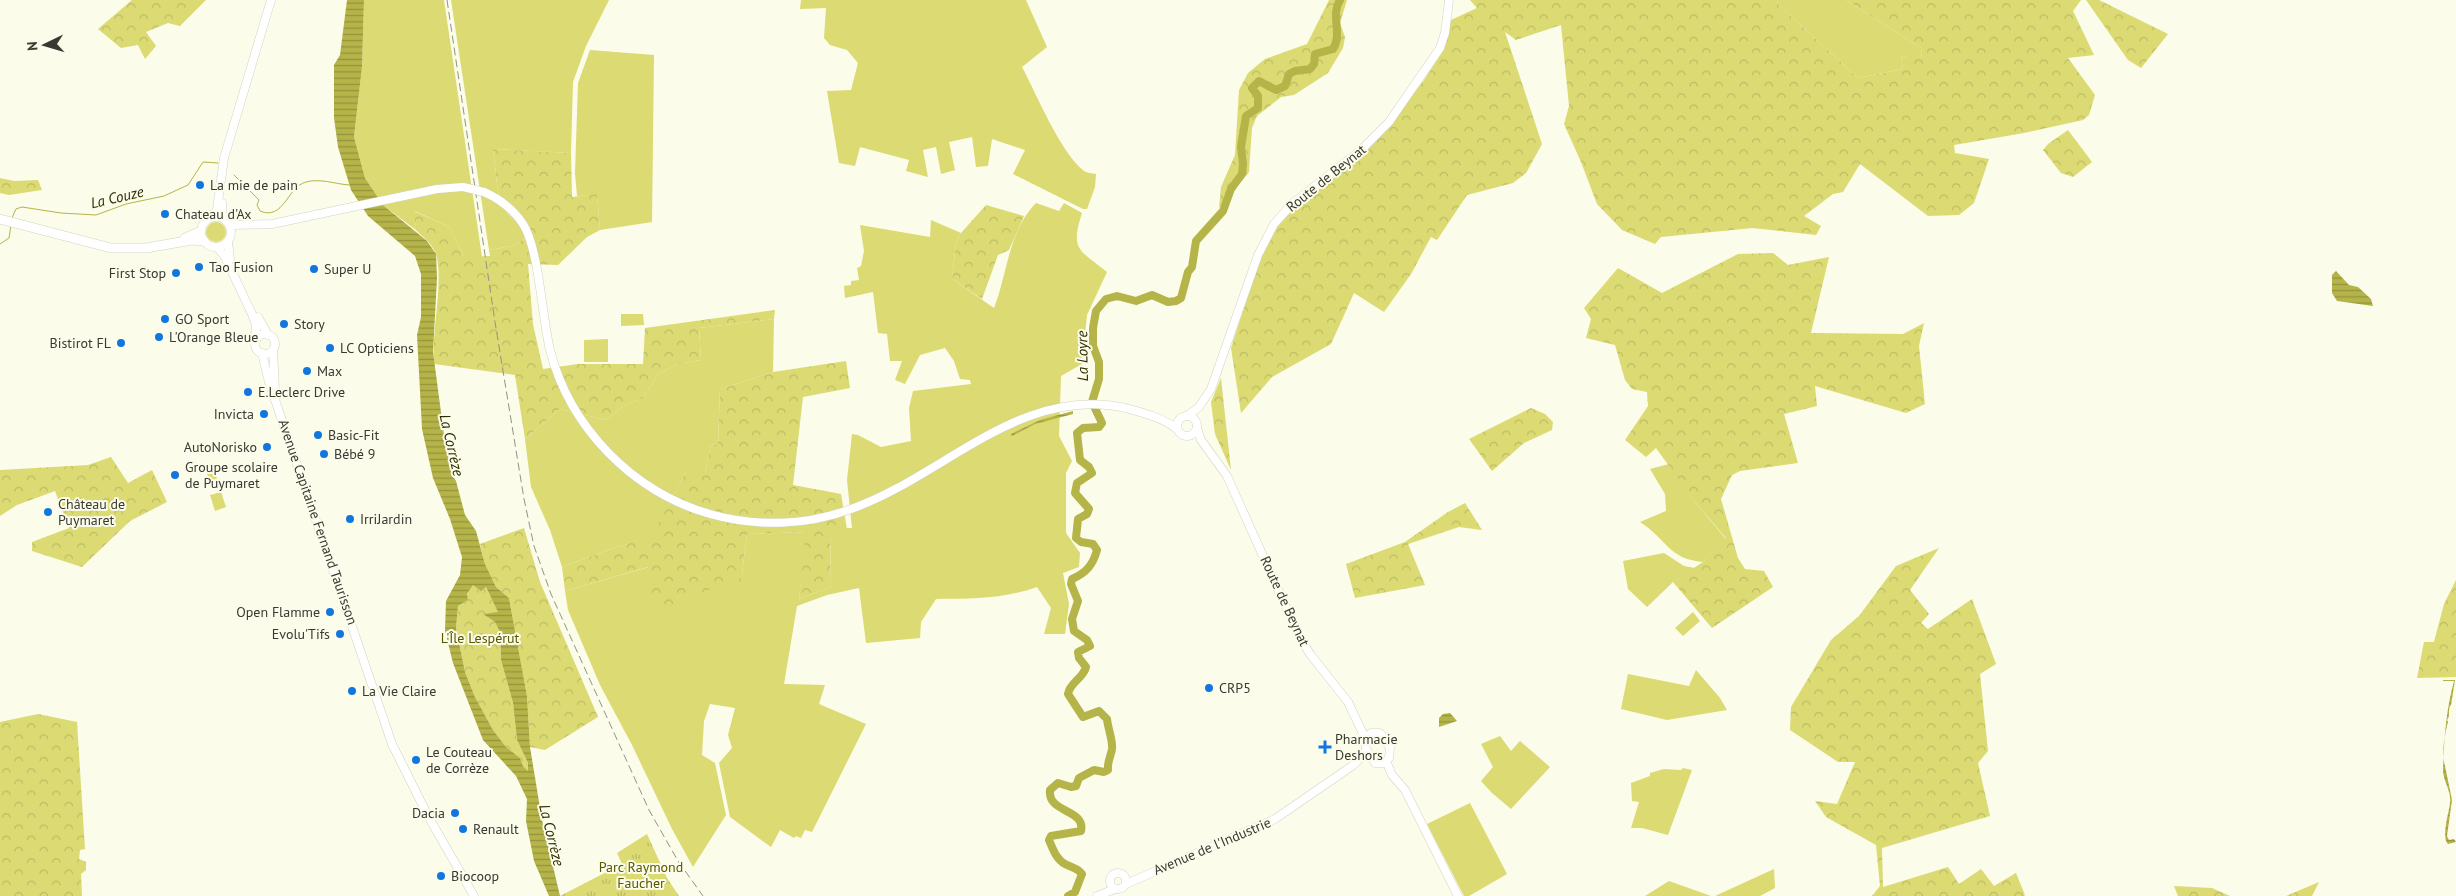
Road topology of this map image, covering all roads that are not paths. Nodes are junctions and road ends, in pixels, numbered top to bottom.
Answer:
1 (272, 0) edge
2 (1449, 0) edge
3 (213, 217) junction
4 (222, 218) junction
5 (0, 219) edge
6 (230, 225) junction
7 (257, 226) junction
8 (201, 231) junction
9 (229, 238) junction
10 (204, 241) junction
11 (165, 245) junction
12 (217, 247) junction
13 (268, 335) junction
14 (256, 341) junction
15 (273, 350) junction
16 (262, 353) junction
17 (1211, 389) junction
18 (275, 397) junction
19 (1151, 415) junction
20 (1184, 417) junction
21 (1197, 425) junction
22 (1178, 429) junction
23 (1190, 436) junction
24 (1214, 458) junction
25 (1348, 702) junction
26 (1374, 733) junction
27 (1365, 738) junction
28 (1366, 749) junction
29 (1379, 761) junction
30 (1352, 766) junction
31 (1123, 874) junction
32 (1145, 874) junction
33 (1126, 884) junction
34 (1113, 886) junction
35 (474, 896) edge
36 (1097, 896) edge
37 (1458, 896) edge

1 - 3 main road
1 - 4 main road
2 - 17 main road, Route de Beynat
3 - 4 main road
3 - 8 main road
4 - 6 main road
5 - 11 highway
6 - 7 main road
6 - 9 main road
7 - 9 main road
7 - 19 main road, bridge
8 - 10 main road
8 - 11 highway
9 - 12 main road
9 - 13 main road
10 - 11 highway
10 - 12 main road
12 - 14 main road
13 - 14 main road
13 - 15 main road
14 - 16 main road
15 - 16 main road
15 - 18 main road, Avenue Capitaine Fernand Taurisson
16 - 18 main road, Avenue Capitaine Fernand Taurisson
17 - 20 main road, Route de Beynat
17 - 21 main road
18 - 35 main road, Avenue Capitaine Fernand Taurisson
19 - 20 main road
19 - 22 main road
20 - 21 main road
20 - 22 main road
21 - 23 main road
21 - 24 main road, Route de Beynat
22 - 23 main road
23 - 24 main road, Route de Beynat
24 - 25 main road, Route de Beynat
25 - 26 main road
25 - 27 main road, Route de Beynat
26 - 27 main road
26 - 29 main road
27 - 28 main road
28 - 29 main road
28 - 30 main road, Avenue de l'Industrie
29 - 30 main road, Avenue de l'Industrie
29 - 37 main road
30 - 32 main road, Avenue de l'Industrie
31 - 32 main road
31 - 33 main road
31 - 34 main road
32 - 33 main road, Avenue de l'Industrie
33 - 34 main road, Avenue de l'Industrie
34 - 36 main road

